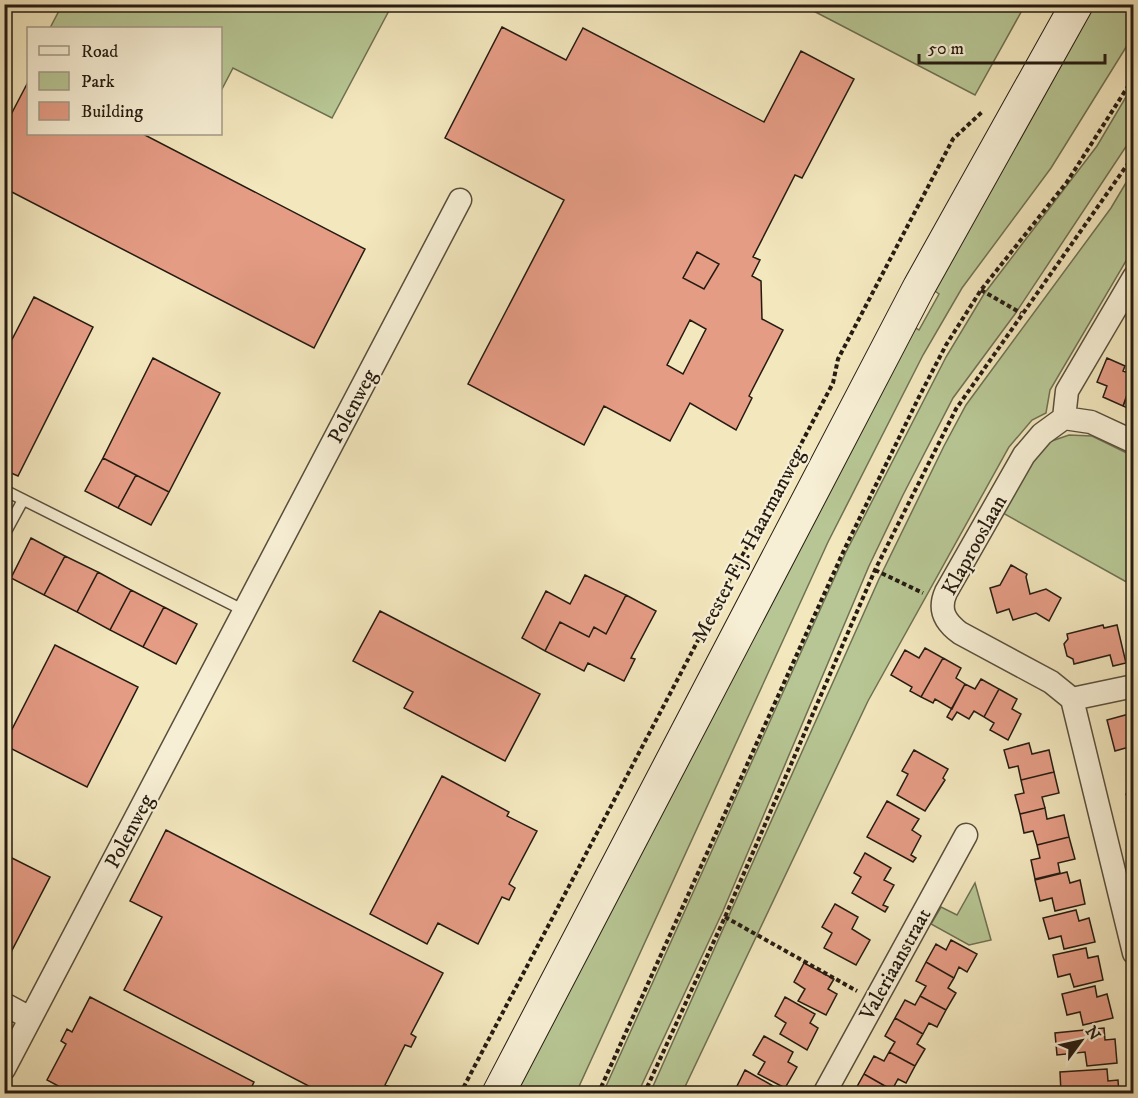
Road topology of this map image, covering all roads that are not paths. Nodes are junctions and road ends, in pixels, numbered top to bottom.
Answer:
1 (1077, 4) edge
2 (460, 200) dead end
3 (1134, 277) edge
4 (1064, 418) junction
5 (1134, 442) edge
6 (4, 490) edge
7 (23, 500) junction
8 (4, 535) edge
9 (245, 611) junction
10 (1134, 686) edge
11 (1072, 699) junction
12 (966, 835) dead end
13 (1128, 909) edge
14 (1134, 953) edge
15 (4, 1004) edge
16 (30, 1018) junction
17 (4, 1069) edge
18 (498, 1094) edge
19 (824, 1094) edge

1 - 18 main road, Meester F.J. Haarmanweg
2 - 9 street, Polenweg
3 - 4 street
4 - 5 street
4 - 11 street, Klaprooslaan
6 - 7 lane
7 - 8 lane
7 - 9 lane
9 - 16 street, Polenweg
10 - 11 street
11 - 13 street
12 - 19 street, Valeriaanstraat
13 - 14 street
15 - 16 street
16 - 17 street, Polenweg

